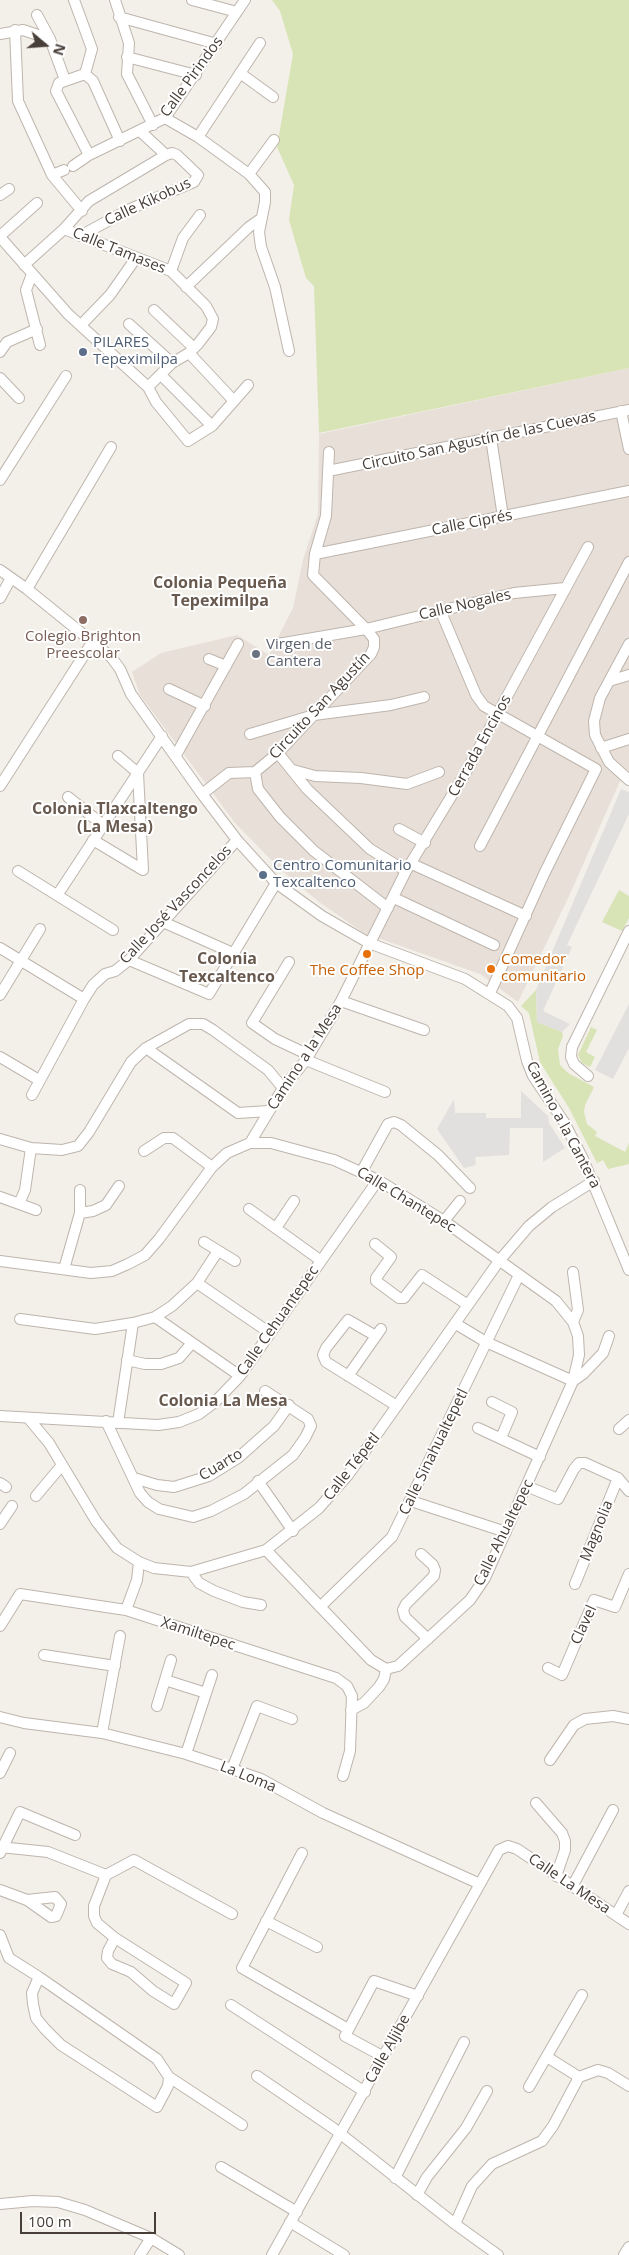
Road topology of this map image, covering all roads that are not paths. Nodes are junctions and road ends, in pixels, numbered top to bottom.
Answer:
1 (74, 0) edge
2 (115, 0) edge
3 (192, 0) edge
4 (245, 0) edge
5 (237, 12) junction
6 (37, 15) dead end
7 (120, 17) junction
8 (15, 30) junction
9 (0, 34) edge
10 (50, 40) junction
11 (260, 43) dead end
12 (217, 44) junction
13 (128, 57) junction
14 (240, 73) junction
15 (86, 74) junction
16 (196, 75) junction
17 (65, 80) junction
18 (273, 97) dead end
19 (166, 118) junction
20 (153, 125) junction
21 (140, 131) junction
22 (198, 137) junction
23 (274, 140) dead end
24 (120, 141) junction
25 (89, 155) junction
26 (166, 155) junction
27 (249, 174) junction
28 (52, 175) junction
29 (37, 203) dead end
30 (82, 211) junction
31 (200, 215) dead end
32 (262, 218) junction
33 (64, 229) junction
34 (0, 236) edge
35 (80, 236) junction
36 (136, 258) junction
37 (24, 265) junction
38 (171, 271) junction
39 (32, 274) junction
40 (186, 287) junction
41 (154, 310) dead end
42 (130, 324) dead end
43 (81, 325) junction
44 (37, 329) junction
45 (40, 345) dead end
46 (192, 350) junction
47 (289, 351) dead end
48 (0, 352) edge
49 (172, 363) junction
50 (161, 375) junction
51 (66, 376) dead end
52 (0, 378) edge
53 (248, 385) dead end
54 (148, 387) junction
55 (19, 398) dead end
56 (234, 401) junction
57 (625, 411) edge
58 (212, 426) junction
59 (490, 438) junction
60 (110, 447) dead end
61 (629, 449) edge
62 (329, 452) dead end
63 (328, 471) junction
64 (0, 480) edge
65 (629, 492) edge
66 (503, 517) junction
67 (588, 547) dead end
68 (315, 554) junction
69 (629, 562) edge
70 (0, 570) edge
71 (11, 578) junction
72 (565, 588) junction
73 (27, 589) junction
74 (0, 598) edge
75 (441, 612) junction
76 (366, 629) junction
77 (93, 641) junction
78 (238, 644) dead end
79 (278, 644) dead end
80 (629, 644) edge
81 (209, 659) dead end
82 (226, 666) junction
83 (629, 675) edge
84 (609, 681) junction
85 (169, 689) dead end
86 (424, 697) dead end
87 (205, 706) junction
88 (314, 715) junction
89 (496, 715) junction
90 (250, 734) dead end
91 (162, 736) junction
92 (536, 737) junction
93 (629, 739) edge
94 (601, 748) junction
95 (278, 753) junction
96 (176, 755) junction
97 (118, 756) dead end
98 (294, 770) junction
99 (255, 772) junction
100 (439, 772) dead end
101 (138, 773) junction
102 (629, 780) edge
103 (0, 786) edge
104 (202, 794) junction
105 (68, 797) dead end
106 (103, 824) junction
107 (400, 829) dead end
108 (93, 840) junction
109 (237, 840) junction
110 (425, 843) junction
111 (480, 846) dead end
112 (409, 867) junction
113 (18, 871) dead end
114 (276, 883) junction
115 (58, 894) junction
116 (394, 898) junction
117 (388, 908) junction
118 (526, 916) junction
119 (163, 922) junction
120 (40, 929) dead end
121 (112, 930) dead end
122 (629, 931) edge
123 (369, 943) junction
124 (494, 945) dead end
125 (0, 948) edge
126 (234, 954) junction
127 (129, 960) junction
128 (21, 961) junction
129 (289, 962) dead end
130 (490, 993) junction
131 (0, 995) edge
132 (84, 999) junction
133 (341, 1001) junction
134 (424, 1030) dead end
135 (146, 1048) junction
136 (0, 1057) edge
137 (308, 1058) junction
138 (588, 1076) dead end
139 (39, 1080) junction
140 (282, 1088) junction
141 (385, 1092) dead end
142 (32, 1095) dead end
143 (269, 1112) junction
144 (0, 1139) edge
145 (250, 1143) junction
146 (31, 1148) junction
147 (144, 1151) dead end
148 (212, 1167) junction
149 (362, 1171) junction
150 (378, 1180) junction
151 (594, 1181) junction
152 (119, 1186) dead end
153 (470, 1188) dead end
154 (80, 1190) dead end
155 (0, 1198) edge
156 (294, 1201) dead end
157 (460, 1201) dead end
158 (19, 1204) junction
159 (249, 1209) dead end
160 (36, 1210) dead end
161 (80, 1213) junction
162 (444, 1222) junction
163 (276, 1228) junction
164 (204, 1242) dead end
165 (375, 1244) dead end
166 (218, 1251) junction
167 (320, 1260) junction
168 (235, 1261) dead end
169 (499, 1261) junction
170 (1, 1263) edge
171 (64, 1269) junction
172 (629, 1270) edge
173 (573, 1272) dead end
174 (519, 1276) junction
175 (197, 1283) junction
176 (468, 1305) junction
177 (155, 1317) junction
178 (20, 1320) dead end
179 (573, 1322) junction
180 (133, 1323) junction
181 (456, 1324) junction
182 (270, 1333) junction
183 (609, 1336) dead end
184 (486, 1342) junction
185 (192, 1343) junction
186 (127, 1360) junction
187 (240, 1376) junction
188 (348, 1376) junction
189 (573, 1381) junction
190 (265, 1391) dead end
191 (492, 1402) dead end
192 (289, 1405) junction
193 (397, 1406) junction
194 (0, 1416) edge
195 (29, 1419) junction
196 (629, 1420) edge
197 (106, 1421) junction
198 (118, 1423) junction
199 (478, 1428) dead end
200 (619, 1429) dead end
201 (501, 1438) junction
202 (540, 1457) junction
203 (62, 1465) junction
204 (134, 1478) junction
205 (618, 1478) junction
206 (258, 1481) junction
207 (526, 1486) junction
208 (629, 1491) edge
209 (36, 1496) dead end
210 (410, 1501) junction
211 (12, 1506) dead end
212 (0, 1524) edge
213 (293, 1531) junction
214 (506, 1532) junction
215 (266, 1550) junction
216 (421, 1554) dead end
217 (138, 1562) junction
218 (191, 1572) junction
219 (629, 1574) edge
220 (575, 1584) dead end
221 (262, 1605) dead end
222 (320, 1607) junction
223 (126, 1610) junction
224 (0, 1626) edge
225 (120, 1636) dead end
226 (428, 1639) junction
227 (44, 1655) dead end
228 (171, 1660) dead end
229 (115, 1666) junction
230 (548, 1668) dead end
231 (386, 1669) junction
232 (212, 1674) dead end
233 (165, 1680) junction
234 (206, 1693) junction
235 (157, 1706) dead end
236 (351, 1710) junction
237 (0, 1717) edge
238 (292, 1719) dead end
239 (629, 1719) edge
240 (102, 1733) junction
241 (10, 1753) dead end
242 (186, 1754) junction
243 (550, 1760) dead end
244 (232, 1768) junction
245 (0, 1772) edge
246 (343, 1776) dead end
247 (536, 1803) dead end
248 (613, 1810) dead end
249 (75, 1835) dead end
250 (508, 1846) joint
251 (1, 1849) edge
252 (302, 1853) dead end
253 (106, 1876) junction
254 (556, 1876) junction
255 (480, 1884) junction
256 (572, 1887) junction
257 (0, 1890) edge
258 (629, 1891) edge
259 (27, 1900) dead end
260 (232, 1914) dead end
261 (616, 1915) junction
262 (266, 1921) junction
263 (629, 1924) edge
264 (0, 1935) edge
265 (115, 1938) junction
266 (317, 1947) dead end
267 (39, 1977) junction
268 (582, 1995) dead end
269 (418, 1996) junction
270 (231, 2005) dead end
271 (348, 2029) junction
272 (464, 2042) dead end
273 (384, 2056) junction
274 (547, 2057) junction
275 (257, 2076) dead end
276 (169, 2077) junction
277 (579, 2077) junction
278 (629, 2086) edge
279 (530, 2088) dead end
280 (487, 2091) dead end
281 (365, 2092) junction
282 (242, 2125) dead end
283 (341, 2134) junction
284 (221, 2167) dead end
285 (395, 2178) junction
286 (417, 2195) junction
287 (0, 2204) edge
288 (296, 2212) junction
289 (290, 2222) junction
290 (455, 2224) junction
291 (151, 2238) junction
292 (629, 2247) edge
293 (140, 2255) edge
294 (179, 2255) edge
295 (272, 2255) edge
296 (344, 2255) edge
297 (498, 2255) edge
298 (624, 2255) edge

1 - 15 street
2 - 7 street
3 - 5 street
4 - 5 street, Calle Pirindos
5 - 12 street, Calle Pirindos
6 - 10 street
7 - 12 street
7 - 13 street
8 - 9 street
8 - 10 street
8 - 28 street
10 - 17 street
11 - 14 street
12 - 16 street, Calle Pirindos
13 - 16 street
13 - 20 street
14 - 18 street
14 - 22 street
15 - 17 street
15 - 24 street
16 - 19 street, Calle Pirindos
17 - 25 street
19 - 20 street, Calle Pirindos
19 - 22 street
20 - 21 street, Calle Pirindos
21 - 24 street, Calle Pirindos
21 - 26 street, Calle Kikobus
22 - 27 street
23 - 27 street
24 - 25 street, Calle Pirindos
25 - 28 street, Calle Pirindos
26 - 30 street
26 - 35 street, Calle Kikobus
27 - 32 street
28 - 30 street
29 - 34 street
30 - 33 street
31 - 38 street
32 - 40 street
32 - 47 street
33 - 35 street, Calle Tamases
33 - 37 street
34 - 37 street
35 - 36 street, Calle Tamases
36 - 38 street, Calle Tamases
36 - 43 street
37 - 39 street
38 - 40 street, Calle Tamases
39 - 43 street
39 - 44 street
40 - 46 street, Calle Tamases
41 - 46 street
42 - 49 street
43 - 54 street
44 - 45 street
44 - 48 street
46 - 49 street
46 - 56 street
49 - 50 street
50 - 54 street
50 - 58 street
51 - 64 street
52 - 55 street
53 - 56 street
54 - 58 street
56 - 58 street
57 - 59 street, Circuito San Agustín de las Cuevas
57 - 61 street
59 - 63 street, Circuito San Agustín de las Cuevas
59 - 66 street
60 - 73 street
62 - 63 street, Circuito San Agustín
63 - 68 street, Circuito San Agustín
65 - 66 street, Calle Ciprés
66 - 68 street, Calle Ciprés
67 - 72 street, Cerrada Encinos
68 - 76 street, Circuito San Agustín
69 - 92 street
70 - 71 street, Camino a la Cantera
71 - 73 street, Camino a la Cantera
71 - 74 street
72 - 75 street, Calle Nogales
72 - 89 street, Cerrada Encinos
73 - 77 street, Camino a la Cantera
75 - 76 street, Calle Nogales
75 - 89 street
76 - 79 street, Calle Nogales
76 - 88 street, Circuito San Agustín
77 - 91 street, Camino a la Cantera
77 - 103 street
78 - 82 street
80 - 84 street
81 - 82 street
82 - 87 street
83 - 84 street
84 - 94 street
85 - 87 street
86 - 88 street
87 - 96 street
88 - 90 street
88 - 95 street, Circuito San Agustín
89 - 92 street
89 - 110 street, Cerrada Encinos
91 - 96 street, Camino a la Cantera
91 - 101 street
92 - 111 street
92 - 118 street
93 - 94 street
94 - 102 street
95 - 98 street
95 - 99 street, Circuito San Agustín
96 - 104 street, Camino a la Cantera
97 - 101 street
98 - 100 street
98 - 112 street
99 - 104 street
99 - 117 street
101 - 106 street
101 - 108 street
104 - 109 street, Camino a la Cantera
105 - 106 street
106 - 108 street
107 - 110 street
108 - 115 street
109 - 114 street, Camino a la Cantera
109 - 119 street, Calle José Vasconcelos
110 - 112 street, Cerrada Encinos
112 - 116 street, Cerrada Encinos
112 - 118 street
113 - 115 street
114 - 123 street, Camino a la Cantera
114 - 126 street
115 - 121 street
116 - 117 street, Cerrada Encinos
116 - 124 street
117 - 123 street, Cerrada Encinos
118 - 130 street
119 - 126 street
119 - 127 street, Calle José Vasconcelos
120 - 128 street
122 - 138 street
123 - 130 street, Camino a la Cantera
123 - 133 street, Camino a la Mesa
125 - 128 street
126 - 127 street
127 - 132 street, Calle José Vasconcelos
128 - 131 street
128 - 132 street
129 - 137 street
130 - 151 street, Camino a la Cantera
132 - 139 street, Calle José Vasconcelos
133 - 134 street
133 - 137 street, Camino a la Mesa
135 - 140 street
135 - 143 street
135 - 146 street
136 - 139 street
137 - 140 street, Camino a la Mesa
137 - 141 street
139 - 142 street, Calle José Vasconcelos
140 - 143 street, Camino a la Mesa
143 - 145 street, Camino a la Mesa
144 - 146 street
145 - 148 street, Calle Chantepec
145 - 149 street, Calle Chantepec
146 - 158 street
147 - 148 street
148 - 171 street, Calle Chantepec
149 - 150 street, Calle Chantepec
149 - 153 street
150 - 162 street, Calle Chantepec
150 - 167 street, Calle Cehuantepec
151 - 169 street, Calle Tépetl
151 - 172 street, Camino a la Cantera
152 - 161 street
154 - 161 street
155 - 158 street
156 - 163 street
157 - 162 street
158 - 160 street
159 - 163 street
161 - 171 street
162 - 169 street, Calle Chantepec
163 - 167 street
164 - 166 street
165 - 176 street
166 - 168 street
166 - 175 street
167 - 182 street, Calle Cehuantepec
169 - 174 street, Calle Ahualtepec
169 - 176 street, Calle Tépetl
170 - 171 street, Calle Chantepec
173 - 179 street
174 - 179 street, Calle Ahualtepec
174 - 184 street, Calle Sinahualtepetl
175 - 177 street
175 - 182 street
176 - 181 street, Calle Tépetl
177 - 180 street
177 - 185 street
178 - 180 street
179 - 189 street, Calle Ahualtepec
180 - 186 street
181 - 184 street
181 - 193 street, Calle Tépetl
182 - 187 street, Calle Cehuantepec
183 - 189 street
184 - 189 street
184 - 210 street, Calle Sinahualtepetl
185 - 186 street
185 - 187 street
186 - 198 street
187 - 198 street, Calle Cehuantepec
188 - 188 street
188 - 193 street
189 - 202 street, Calle Ahualtepec
190 - 192 street
191 - 201 street
192 - 204 street, Cuarto
192 - 206 street
193 - 213 street, Calle Tépetl
194 - 195 street, Calle Cehuantepec
195 - 197 street, Calle Cehuantepec
195 - 203 street, Calle Tépetl
196 - 200 street
197 - 198 street, Calle Cehuantepec
197 - 204 street
199 - 201 street
201 - 202 street
202 - 207 street, Calle Ahualtepec
203 - 209 street
203 - 217 street, Calle Tépetl
204 - 206 street
205 - 207 street
205 - 208 street
205 - 220 street, Magnolia
206 - 213 street
207 - 214 street, Calle Ahualtepec
210 - 214 street
210 - 222 street, Calle Sinahualtepetl
211 - 212 street
213 - 215 street, Calle Tépetl
214 - 226 street, Calle Ahualtepec
215 - 218 street, Calle Tépetl
215 - 222 street
216 - 226 street
217 - 218 street, Calle Tépetl
217 - 223 street
218 - 221 street
219 - 230 street, Clavel
222 - 231 street
223 - 224 street, Xamiltepec
223 - 236 street, Xamiltepec
225 - 229 street
226 - 231 street, Calle Ahualtepec
227 - 229 street
228 - 233 street
229 - 240 street
231 - 236 street
232 - 234 street
233 - 234 street
233 - 235 street
234 - 242 street
236 - 246 street, Xamiltepec
237 - 240 street, La Loma
238 - 244 street
239 - 243 street
240 - 242 street, La Loma
241 - 245 street
242 - 244 street, La Loma
244 - 255 street, La Loma
247 - 254 street
248 - 256 street
249 - 251 street
250 - 254 street, Calle La Mesa
250 - 255 street, Calle Aljibe
251 - 253 street
252 - 262 street
253 - 260 street
253 - 265 street
254 - 256 street, Calle La Mesa
255 - 269 street, Calle Aljibe
256 - 261 street, Calle La Mesa
257 - 259 street
258 - 261 street
261 - 263 street, Calle La Mesa
262 - 266 street
262 - 271 street
264 - 267 street
265 - 265 street
267 - 276 street
267 - 276 street
268 - 274 street
269 - 271 street
269 - 273 street, Calle Aljibe
270 - 281 street
271 - 273 street
272 - 285 street
273 - 281 street, Calle Aljibe
274 - 277 street
274 - 279 street
275 - 283 street
276 - 282 street
277 - 278 street
277 - 290 street
280 - 286 street
281 - 283 street, Calle Aljibe
283 - 285 street
283 - 288 street, Calle Aljibe
284 - 288 street
285 - 286 street
286 - 290 street
287 - 291 street
288 - 289 street, Calle Aljibe
289 - 295 street, Calle Aljibe
289 - 296 street
290 - 297 street
291 - 293 street
291 - 294 street
292 - 298 street

